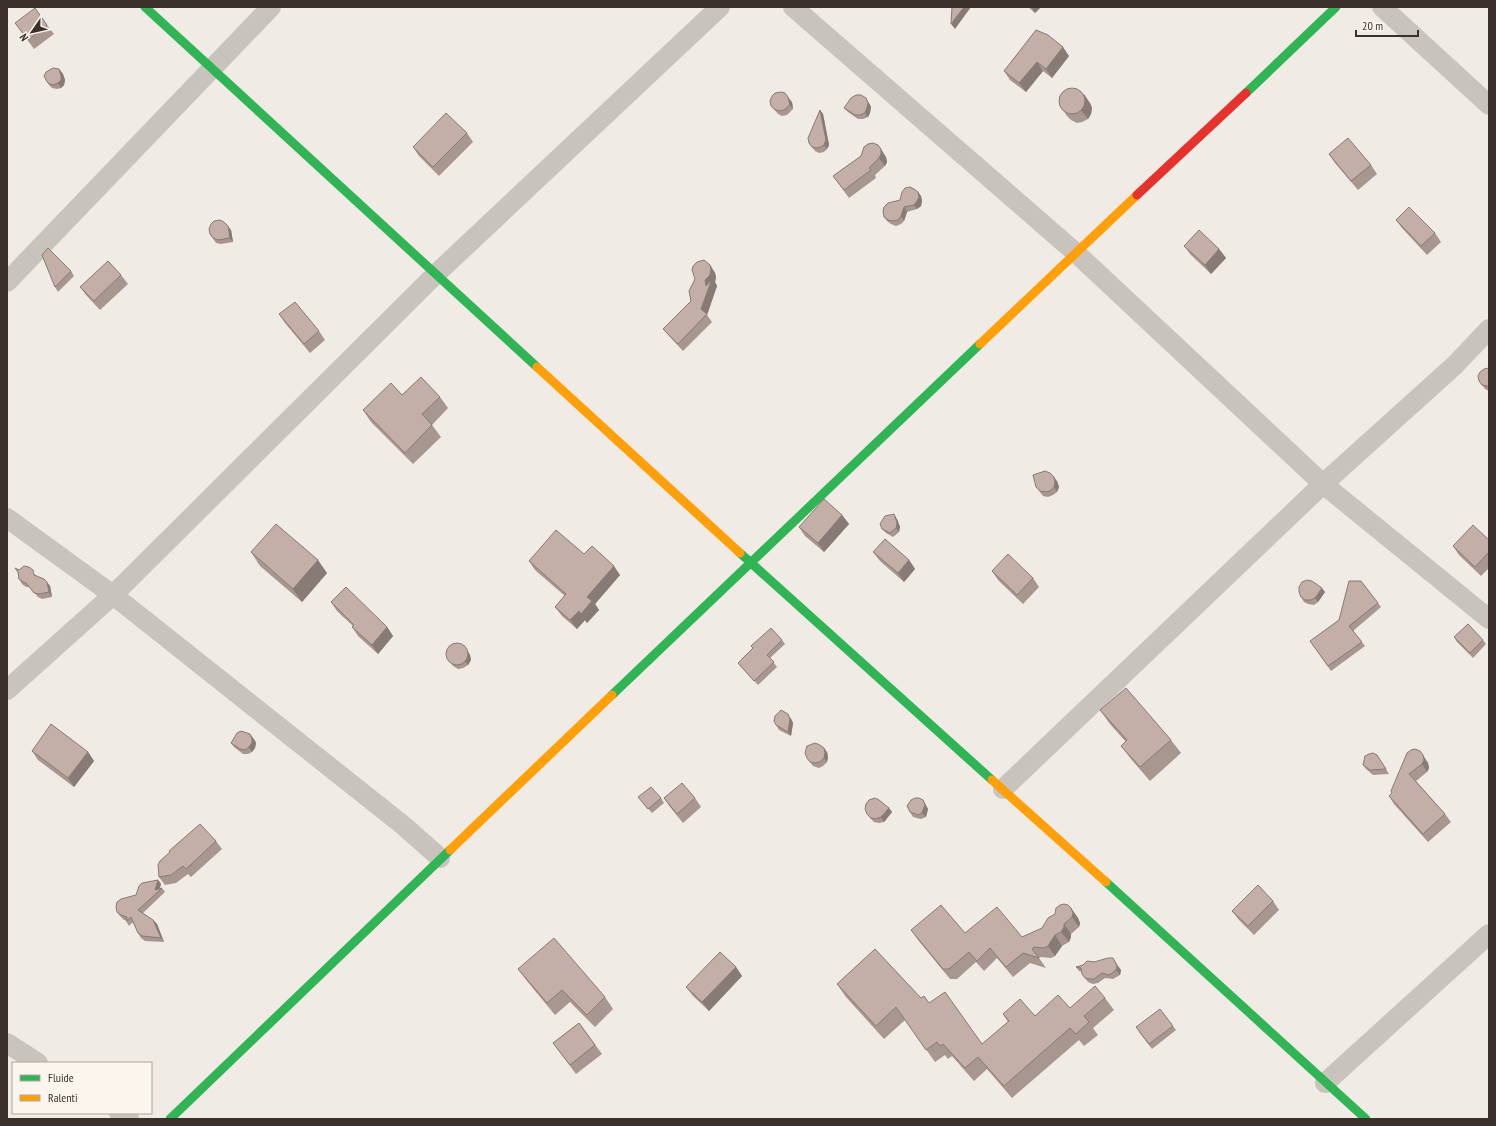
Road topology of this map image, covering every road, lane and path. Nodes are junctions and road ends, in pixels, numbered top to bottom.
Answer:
1 (146, 7) edge
2 (271, 7) edge
3 (720, 7) edge
4 (793, 7) edge
5 (1336, 7) edge
6 (1382, 7) edge
7 (212, 68) junction
8 (1489, 105) edge
9 (1076, 253) junction
10 (436, 274) junction
11 (7, 282) edge
12 (1489, 329) edge
13 (1323, 484) junction
14 (7, 518) edge
15 (750, 562) junction
16 (113, 595) junction
17 (1489, 619) edge
18 (7, 690) edge
19 (1003, 789) junction
20 (440, 858) junction
21 (1489, 934) edge
22 (7, 1044) edge
23 (36, 1062) edge
24 (1325, 1083) junction
25 (170, 1119) edge
26 (1366, 1119) edge

1 - 7 street
2 - 7 street
3 - 10 street
4 - 9 street
5 - 9 street
6 - 8 street
7 - 10 street
7 - 11 street
9 - 13 street
9 - 15 street
10 - 15 street
10 - 16 street
12 - 13 street
13 - 17 street
13 - 19 street
14 - 16 street
15 - 19 street
15 - 20 street
16 - 18 street
16 - 20 street
19 - 24 street
20 - 25 street
21 - 24 street
22 - 23 street
24 - 26 street

